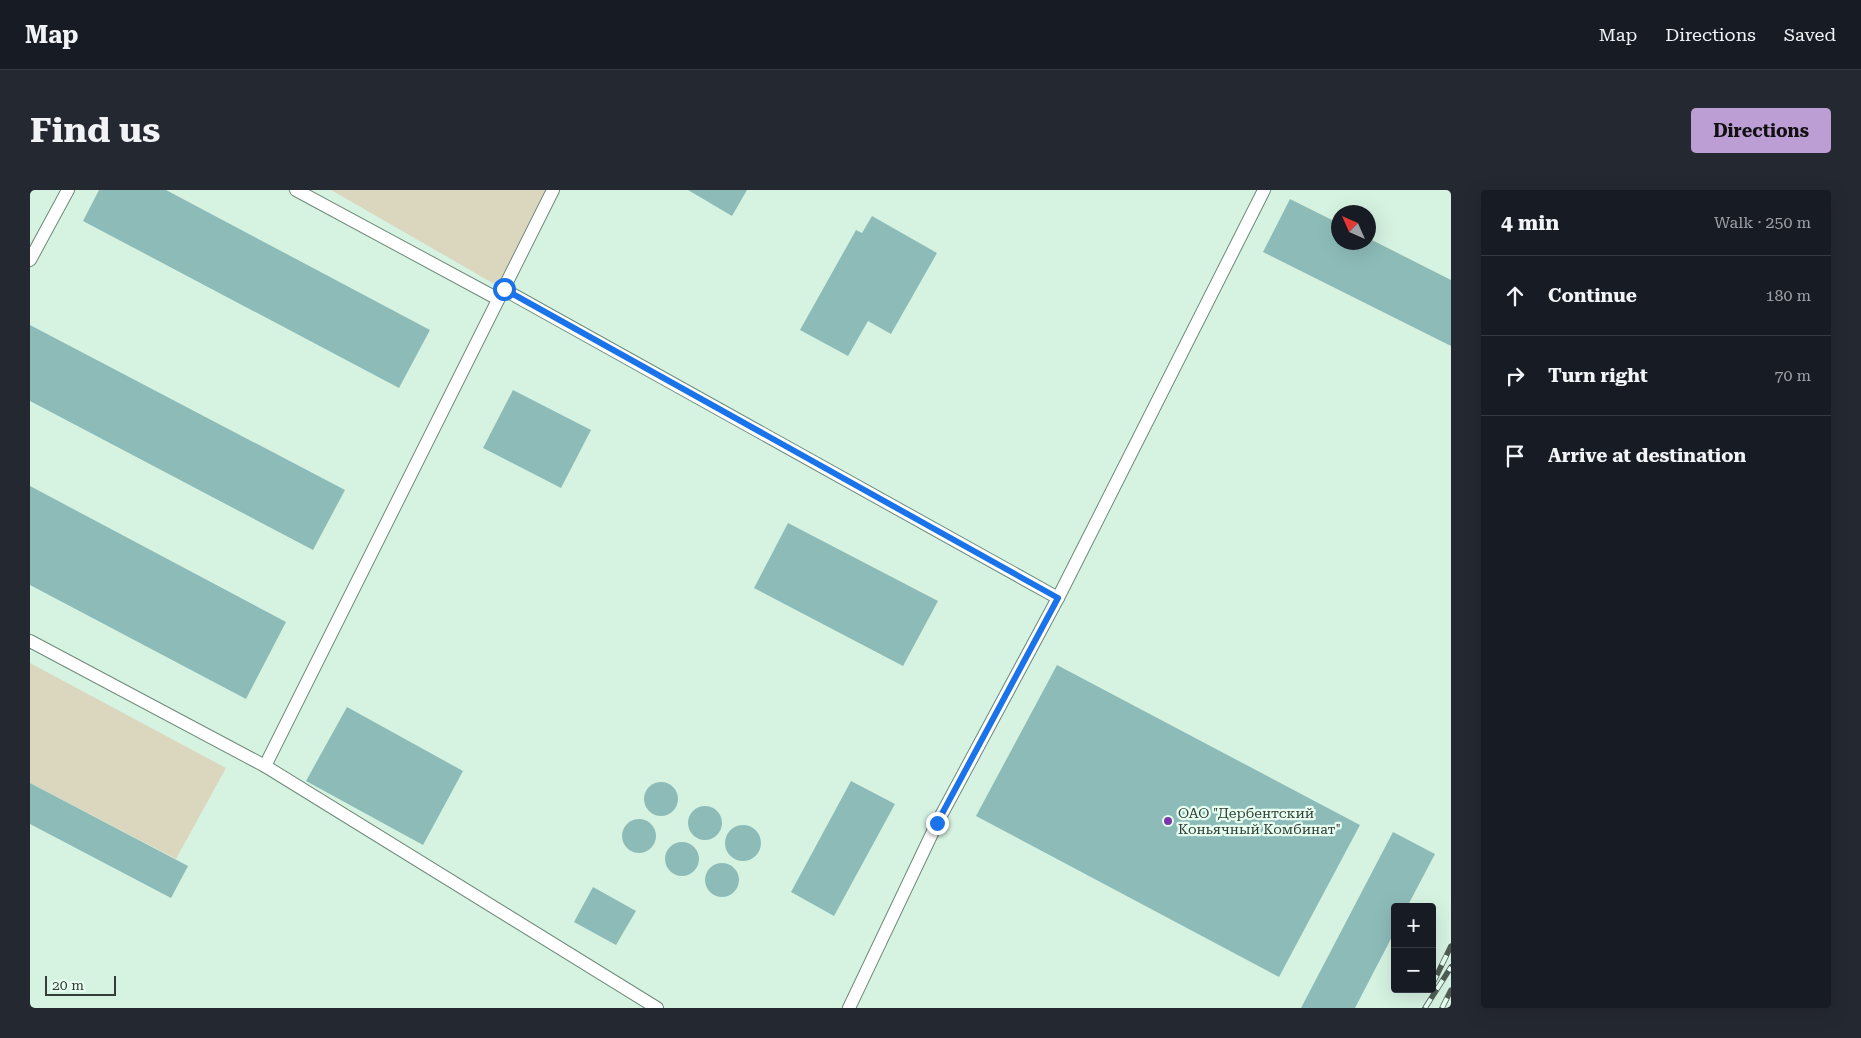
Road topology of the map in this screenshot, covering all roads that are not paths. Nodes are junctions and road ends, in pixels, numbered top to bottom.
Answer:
1 (68, 190) edge
2 (296, 190) edge
3 (553, 190) edge
4 (1264, 190) edge
5 (30, 260) edge
6 (501, 294) junction
7 (1058, 598) junction
8 (30, 641) edge
9 (265, 766) junction
10 (657, 1008) edge
11 (849, 1008) edge

1 - 5 lane
2 - 6 lane
3 - 6 lane
4 - 7 lane
6 - 7 lane
6 - 9 lane
7 - 11 lane
8 - 9 lane
9 - 10 lane

